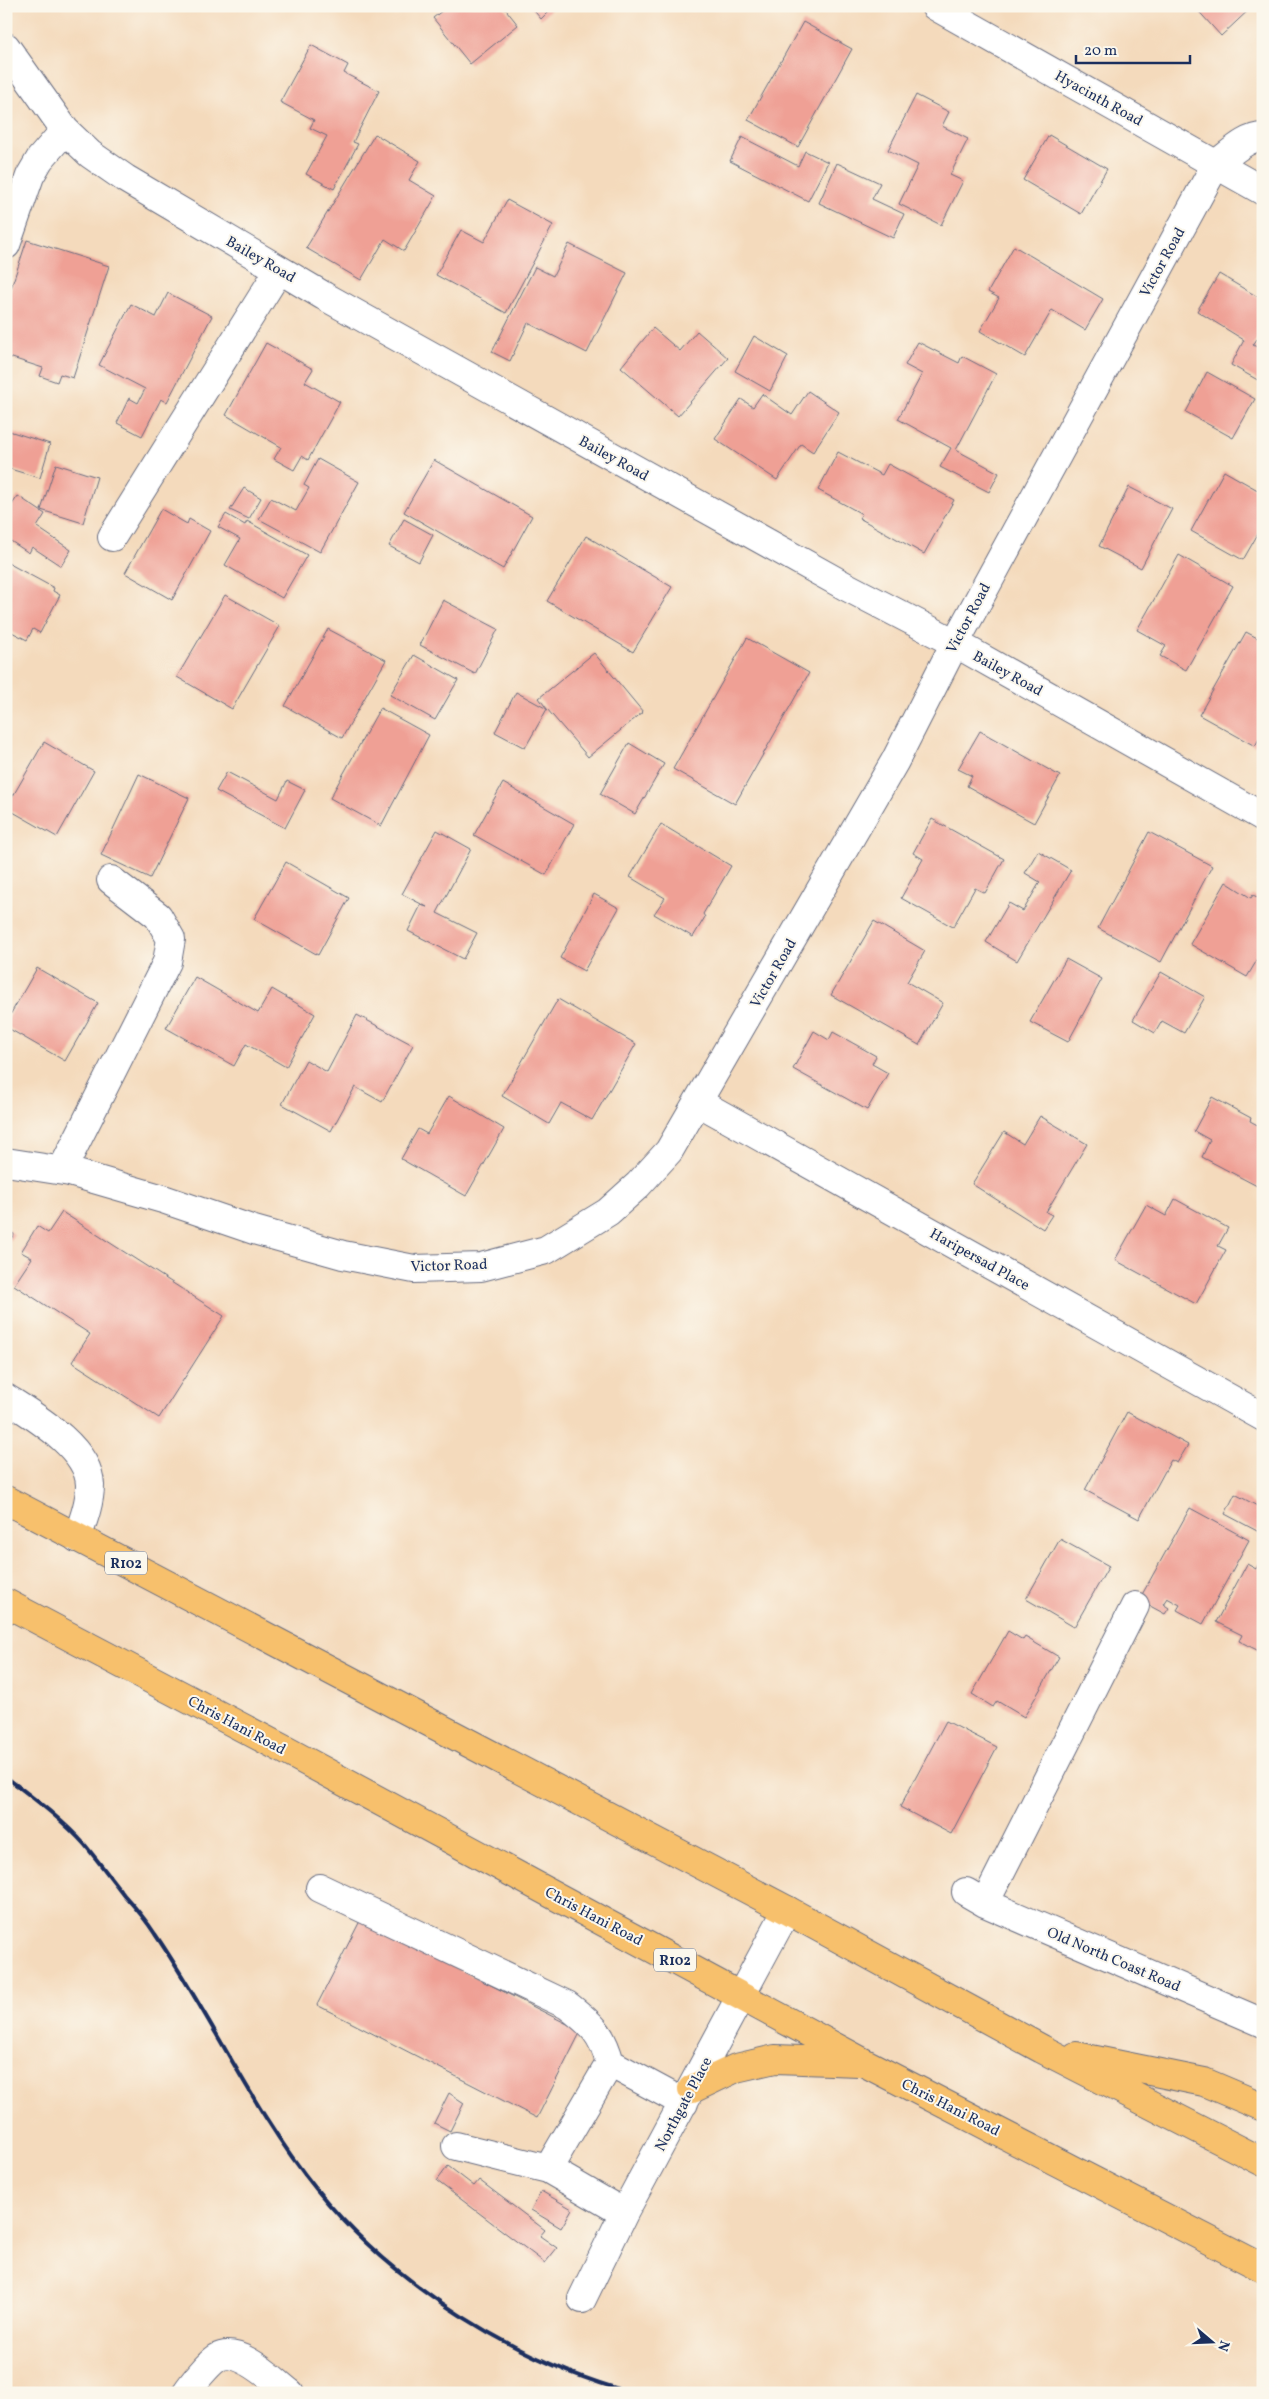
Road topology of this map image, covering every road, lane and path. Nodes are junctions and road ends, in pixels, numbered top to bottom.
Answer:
1 (935, 6) edge
2 (6, 47) edge
3 (65, 130) junction
4 (1263, 137) edge
5 (1216, 164) junction
6 (1263, 191) edge
7 (6, 245) edge
8 (280, 270) junction
9 (112, 537) dead end
10 (955, 643) junction
11 (1263, 817) edge
12 (111, 880) dead end
13 (698, 1102) junction
14 (6, 1162) edge
15 (62, 1170) junction
16 (6, 1398) edge
17 (1263, 1417) edge
18 (6, 1500) edge
19 (77, 1538) junction
20 (6, 1603) edge
21 (1135, 1606) dead end
22 (320, 1888) dead end
23 (788, 1910) junction
24 (742, 1996) junction
25 (1263, 2023) edge
26 (1042, 2049) junction
27 (862, 2062) junction
28 (610, 2063) junction
29 (688, 2096) junction
30 (1263, 2107) edge
31 (456, 2146) dead end
32 (1263, 2162) edge
33 (548, 2169) junction
34 (624, 2213) junction
35 (1263, 2268) edge
36 (582, 2299) dead end
37 (186, 2393) edge
38 (290, 2393) edge

1 - 5 street, Hyacinth Road
2 - 3 street, Bailey Road
3 - 7 street
3 - 8 street, Bailey Road
4 - 5 street
5 - 6 street, Hyacinth Road
5 - 10 street, Victor Road
8 - 9 street
8 - 10 street, Bailey Road
10 - 11 street, Bailey Road
10 - 13 street, Victor Road
12 - 15 street
13 - 15 street, Victor Road
13 - 17 street, Haripersad Place
14 - 15 street, Victor Road
16 - 19 street
18 - 19 main road, R102
19 - 23 main road, R102
20 - 24 main road, Chris Hani Road / R102
21 - 25 street, Old North Coast Road
22 - 28 street
23 - 24 street, Northgate Place
23 - 26 main road, R102
24 - 27 main road, Chris Hani Road / R102
24 - 29 street, Northgate Place
26 - 30 main road
26 - 32 main road, R102
27 - 29 main road
27 - 35 main road, Chris Hani Road / R102
28 - 29 street
28 - 33 street
29 - 34 street, Northgate Place
31 - 33 street
33 - 34 street
34 - 36 street, Northgate Place
37 - 38 street

